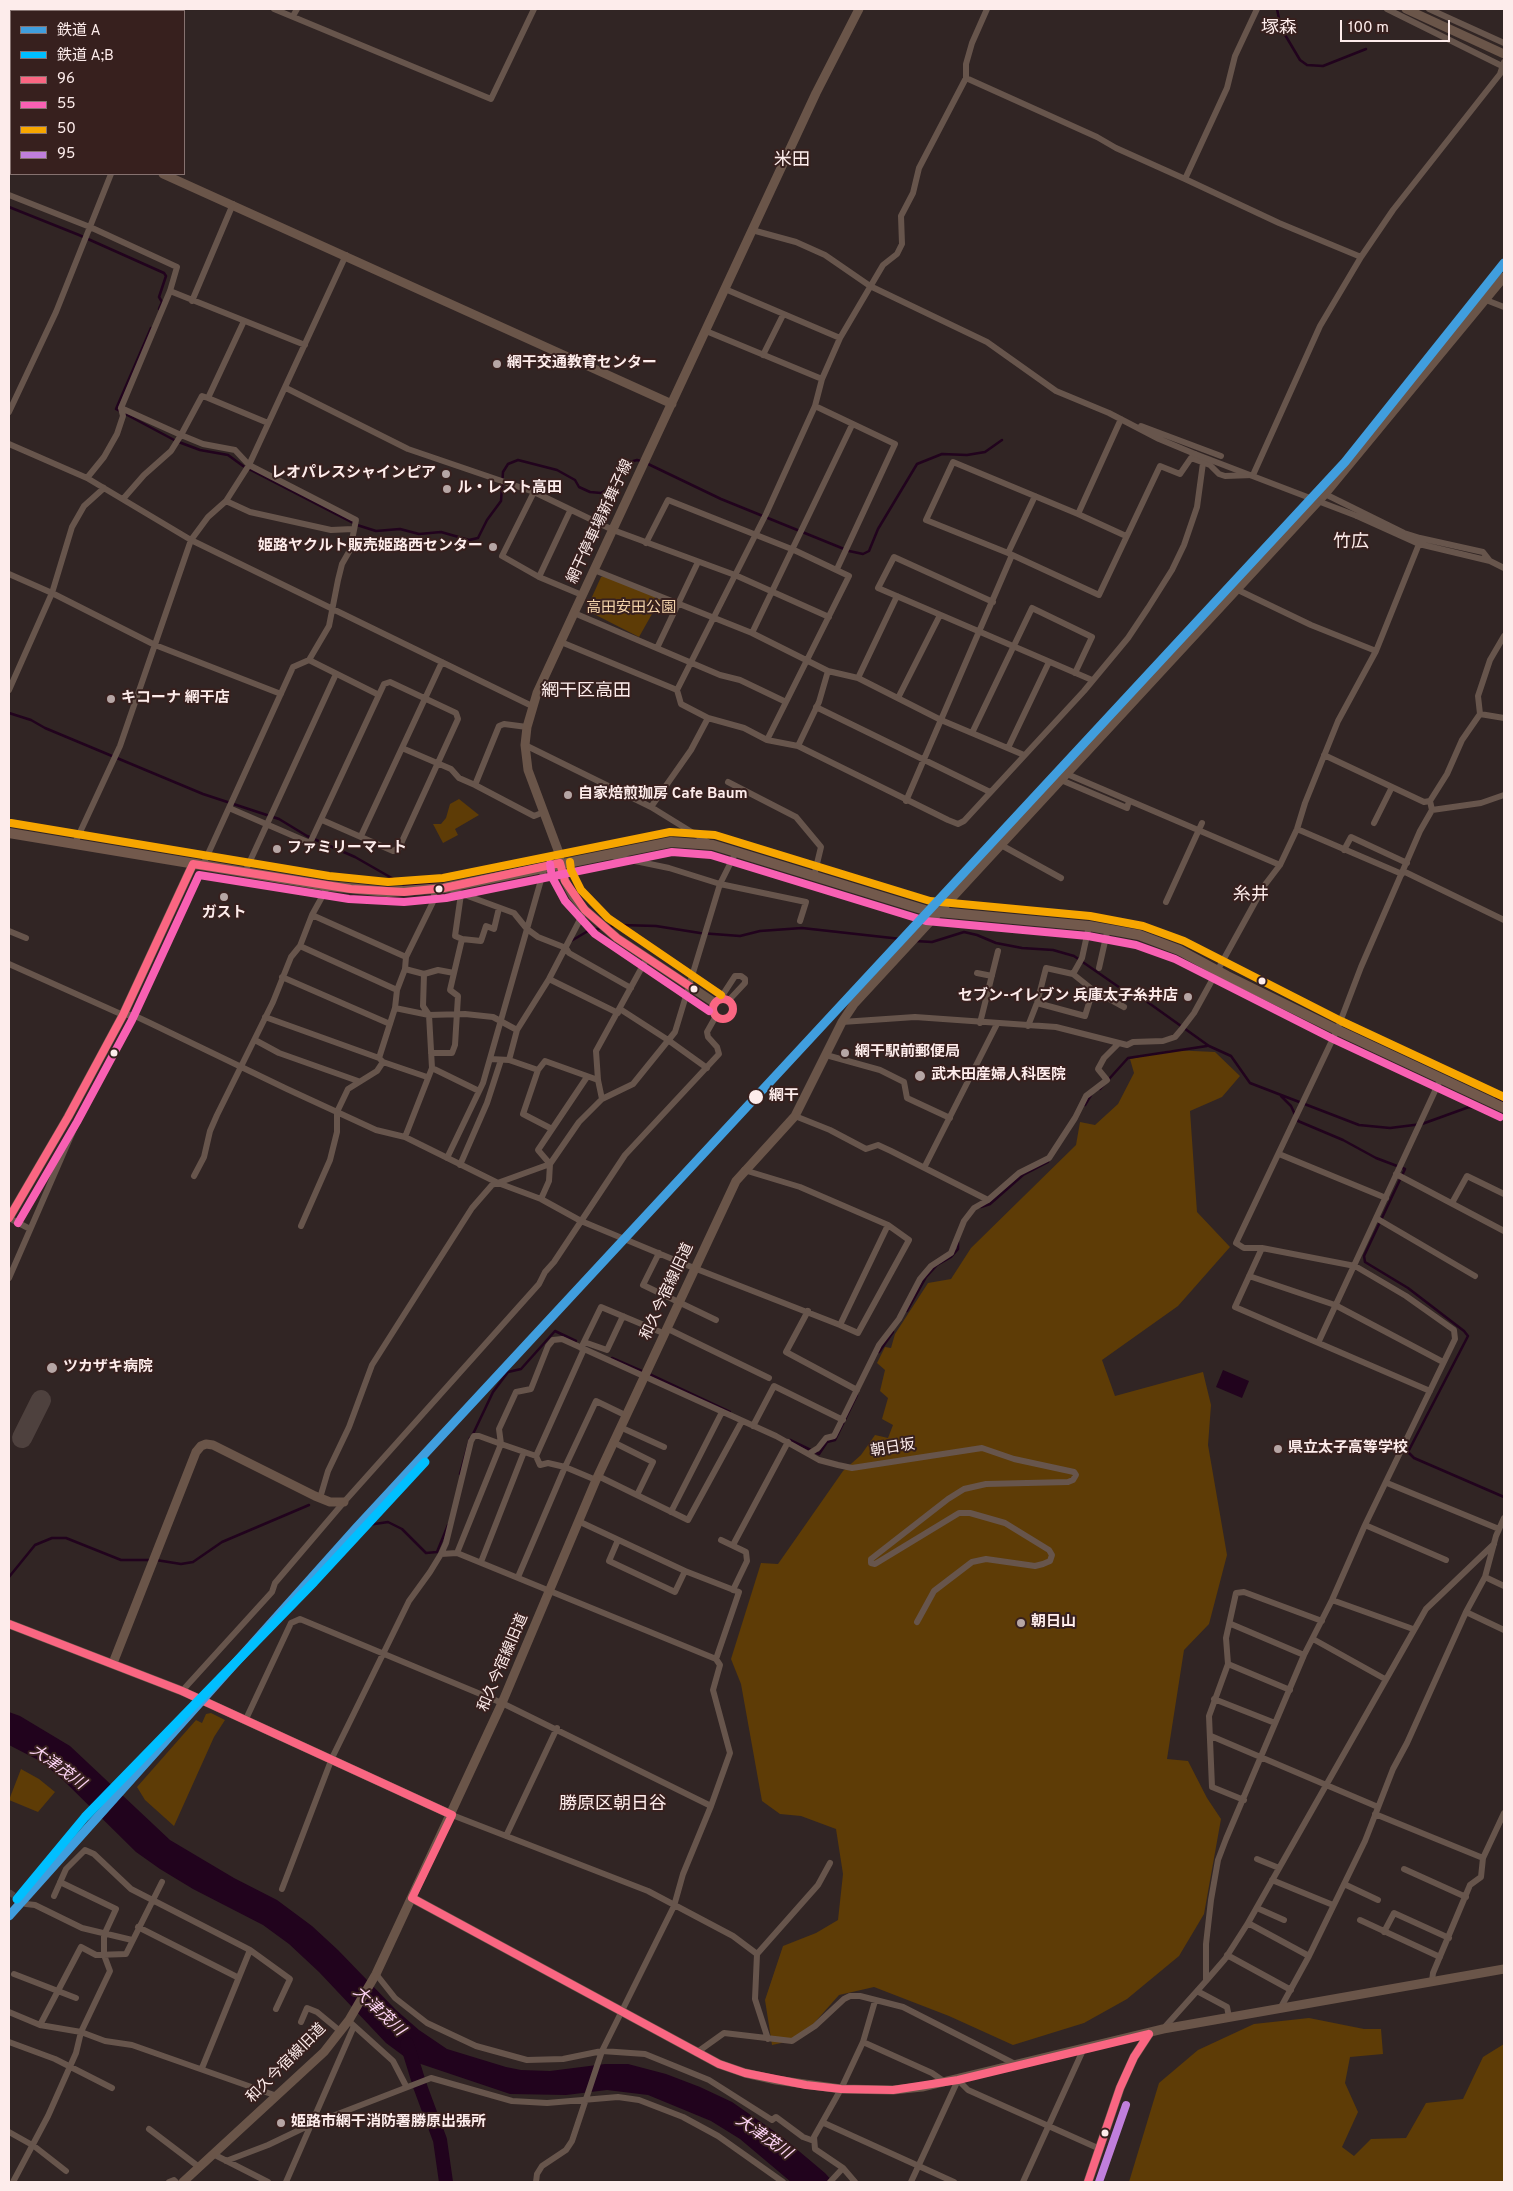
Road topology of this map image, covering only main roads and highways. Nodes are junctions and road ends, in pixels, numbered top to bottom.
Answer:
1 (9, 833) edge
2 (1504, 1108) edge

1 - 2 main road

